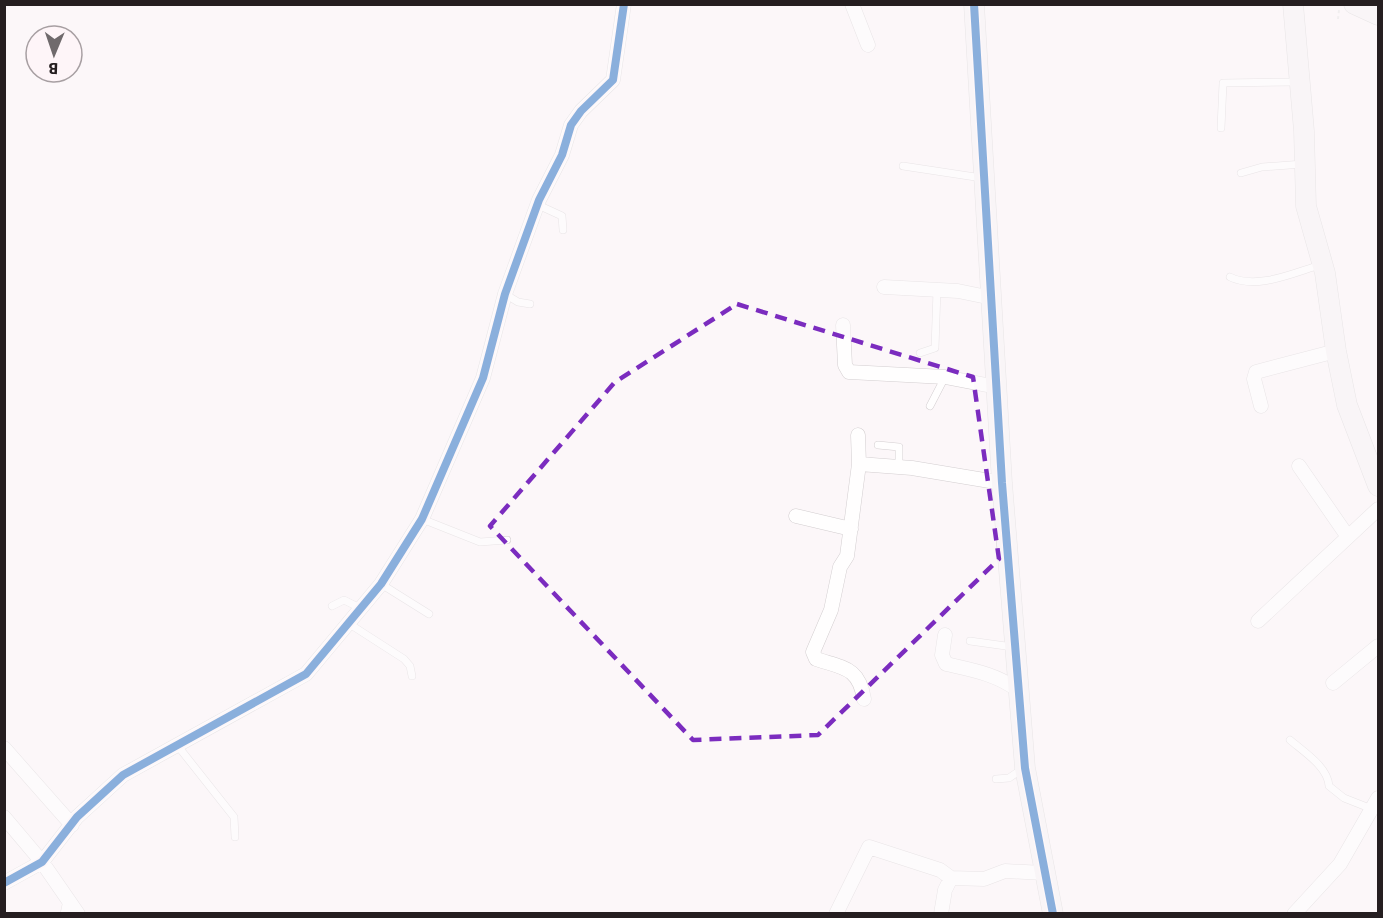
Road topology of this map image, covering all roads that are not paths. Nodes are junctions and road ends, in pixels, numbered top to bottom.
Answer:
1 (624, 4) edge
2 (852, 4) edge
3 (974, 4) edge
4 (1293, 4) edge
5 (1354, 4) edge
6 (1378, 15) edge
7 (868, 45) dead end
8 (1298, 82) junction
9 (1221, 128) dead end
10 (1306, 164) junction
11 (903, 166) dead end
12 (1241, 173) dead end
13 (985, 178) junction
14 (538, 205) junction
15 (563, 230) dead end
16 (1322, 264) junction
17 (1230, 278) dead end
18 (884, 287) dead end
19 (937, 290) junction
20 (505, 294) junction
21 (992, 298) junction
22 (530, 304) dead end
23 (843, 325) dead end
24 (1336, 351) junction
25 (920, 353) dead end
26 (945, 377) junction
27 (997, 387) junction
28 (930, 406) dead end
29 (1261, 406) dead end
30 (858, 435) dead end
31 (878, 445) dead end
32 (859, 464) junction
33 (1299, 466) dead end
34 (899, 467) junction
35 (1002, 483) junction
36 (1378, 486) edge
37 (1378, 509) edge
38 (796, 516) dead end
39 (422, 519) junction
40 (851, 529) junction
41 (1348, 537) junction
42 (507, 540) dead end
43 (381, 584) junction
44 (332, 606) dead end
45 (360, 608) junction
46 (429, 614) dead end
47 (1258, 621) dead end
48 (348, 623) junction
49 (945, 635) dead end
50 (970, 641) dead end
51 (1378, 646) edge
52 (1016, 648) junction
53 (412, 676) dead end
54 (1333, 683) dead end
55 (1019, 691) junction
56 (864, 699) dead end
57 (1290, 740) dead end
58 (177, 745) junction
59 (4, 748) edge
60 (1025, 768) junction
61 (996, 779) dead end
62 (1375, 804) edge
63 (4, 817) edge
64 (72, 825) junction
65 (235, 837) dead end
66 (42, 862) junction
67 (1044, 873) junction
68 (951, 878) junction
69 (4, 883) edge
70 (68, 897) junction
71 (64, 914) edge
72 (78, 914) edge
73 (836, 914) edge
74 (941, 914) edge
75 (1046, 914) edge
76 (1052, 914) edge
77 (1294, 914) edge

1 - 14 street
2 - 7 street
3 - 13 street
4 - 8 street
5 - 6 street
8 - 9 lane
8 - 10 street
10 - 12 lane
10 - 16 street
11 - 13 lane
13 - 21 street
14 - 15 lane
14 - 20 street
16 - 17 lane
16 - 24 street
18 - 19 street
19 - 21 street
19 - 25 lane
20 - 22 lane
20 - 39 street
21 - 27 street
23 - 26 street
24 - 29 street
24 - 36 street
26 - 27 street
26 - 28 lane
27 - 35 street
30 - 32 street
31 - 34 lane
32 - 34 street
32 - 40 street
33 - 41 street
34 - 35 street
35 - 52 street
37 - 41 street
38 - 40 street
39 - 42 lane
39 - 43 street
40 - 56 street
41 - 47 street
43 - 45 street
43 - 46 lane
44 - 45 lane
45 - 48 street
48 - 53 lane
48 - 58 street
49 - 55 street
50 - 52 lane
51 - 54 street
52 - 55 street
55 - 60 street
57 - 62 lane
58 - 64 street
58 - 65 lane
59 - 64 street
60 - 61 lane
60 - 67 street
62 - 77 street
63 - 66 street
64 - 66 street
66 - 69 street
66 - 70 street
67 - 68 street
67 - 76 street
68 - 73 street
68 - 74 street
70 - 71 lane
70 - 72 street
75 - 76 lane

